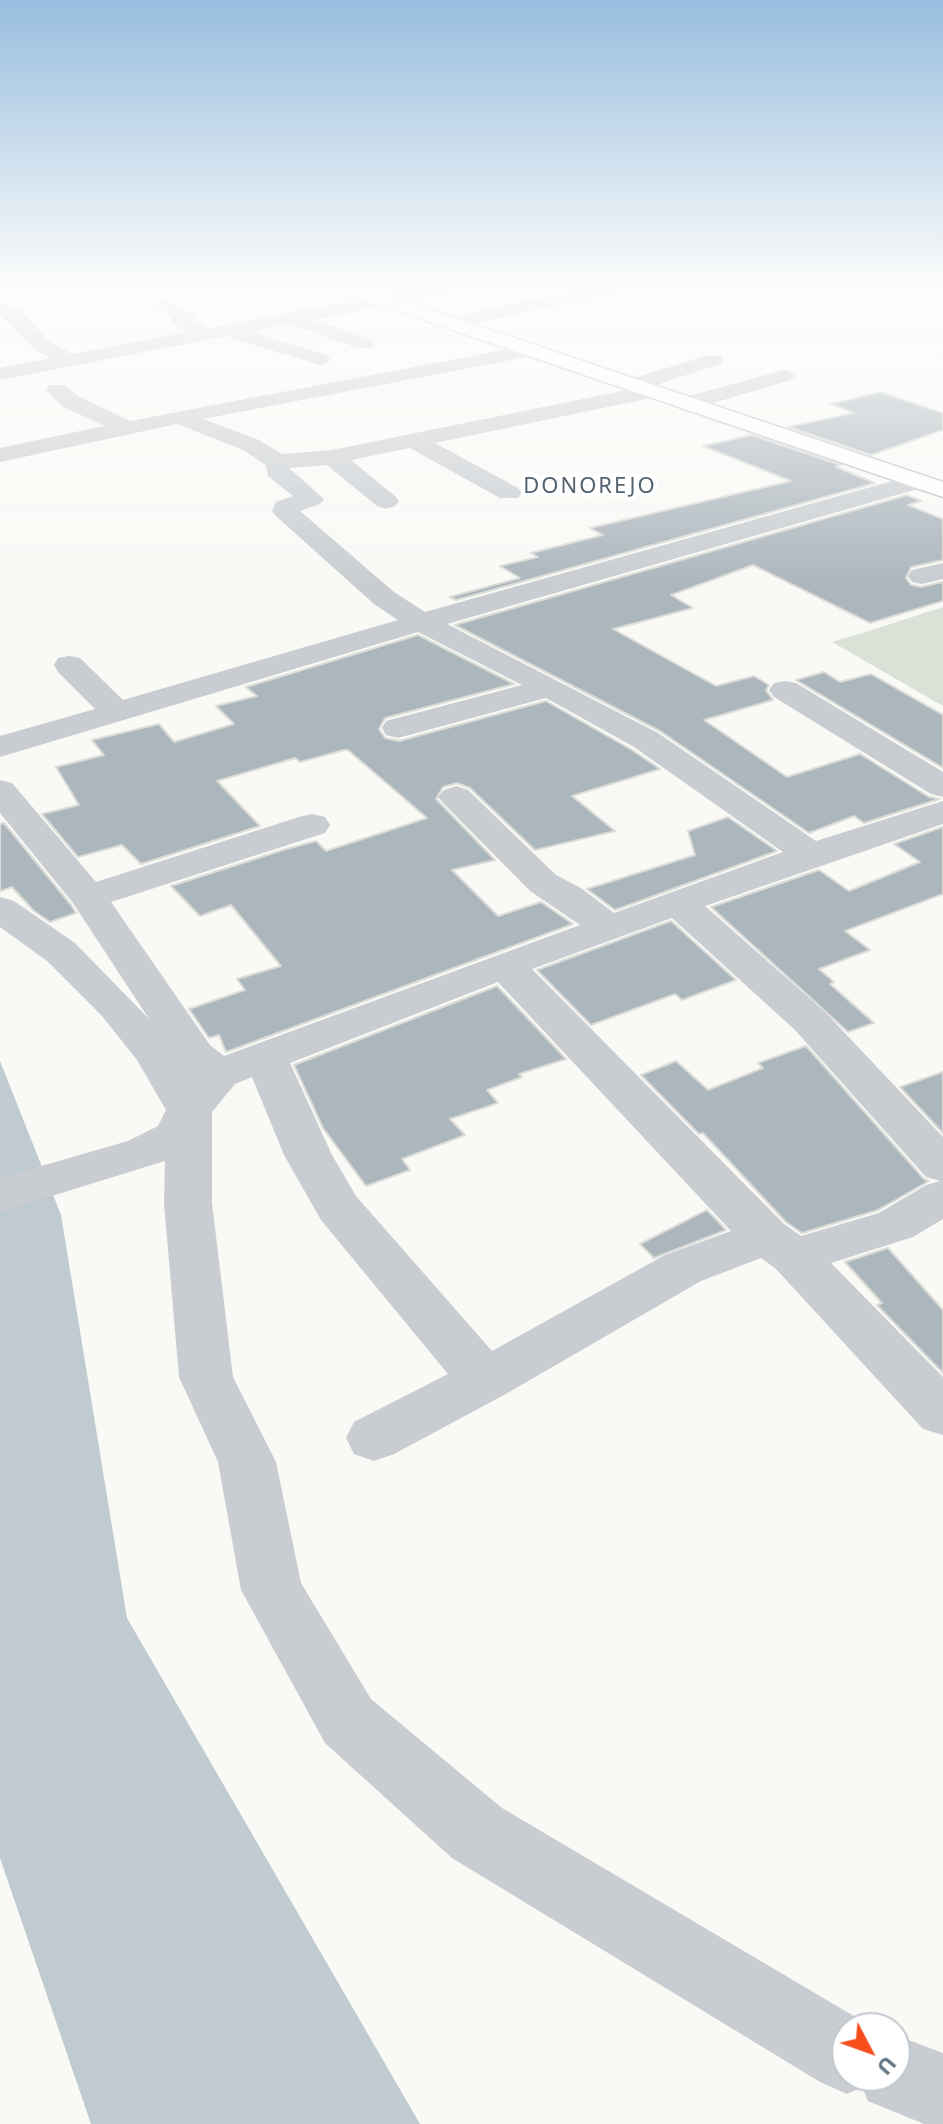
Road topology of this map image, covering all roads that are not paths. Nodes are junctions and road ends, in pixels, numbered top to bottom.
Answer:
1 (297, 388) edge
2 (644, 388) joint
3 (742, 388) edge
4 (57, 390) dead end
5 (690, 403) junction
6 (179, 417) junction
7 (125, 427) junction
8 (413, 440) junction
9 (0, 455) edge
10 (332, 457) junction
11 (278, 462) junction
12 (931, 485) edge
13 (509, 493) dead end
14 (386, 501) dead end
15 (421, 622) junction
16 (69, 665) dead end
17 (550, 687) junction
18 (785, 690) dead end
19 (115, 711) junction
20 (398, 728) dead end
21 (0, 747) edge
22 (943, 787) edge
23 (0, 790) edge
24 (456, 797) dead end
25 (943, 812) edge
26 (312, 825) dead end
27 (811, 855) junction
28 (88, 897) junction
29 (678, 903) junction
30 (0, 909) edge
31 (609, 928) junction
32 (505, 965) junction
33 (265, 1056) junction
34 (204, 1092) junction
35 (943, 1166) edge
36 (0, 1195) edge
37 (943, 1197) edge
38 (780, 1247) junction
39 (485, 1380) junction
40 (943, 1413) edge
41 (374, 1438) dead end
42 (831, 2045) edge
43 (911, 2080) edge
44 (943, 2092) edge

1 - 6 street
2 - 5 main road
2 - 8 street
3 - 5 street
4 - 7 street
5 - 12 main road
6 - 7 street
6 - 11 street
7 - 9 street
8 - 10 street
8 - 13 street
10 - 11 street
10 - 14 street
11 - 15 street
12 - 15 street
15 - 17 street
15 - 19 street
16 - 19 street
17 - 20 street
17 - 27 street
18 - 22 street
19 - 21 street
23 - 28 street
24 - 31 street
25 - 27 street
26 - 28 street
27 - 29 street
28 - 34 street
29 - 31 street
29 - 35 street
30 - 34 street
31 - 32 street
32 - 33 street
32 - 38 street
33 - 34 street
33 - 39 street
34 - 36 street
34 - 42 street
37 - 38 street
38 - 39 street
38 - 40 street
39 - 41 street
43 - 44 street

